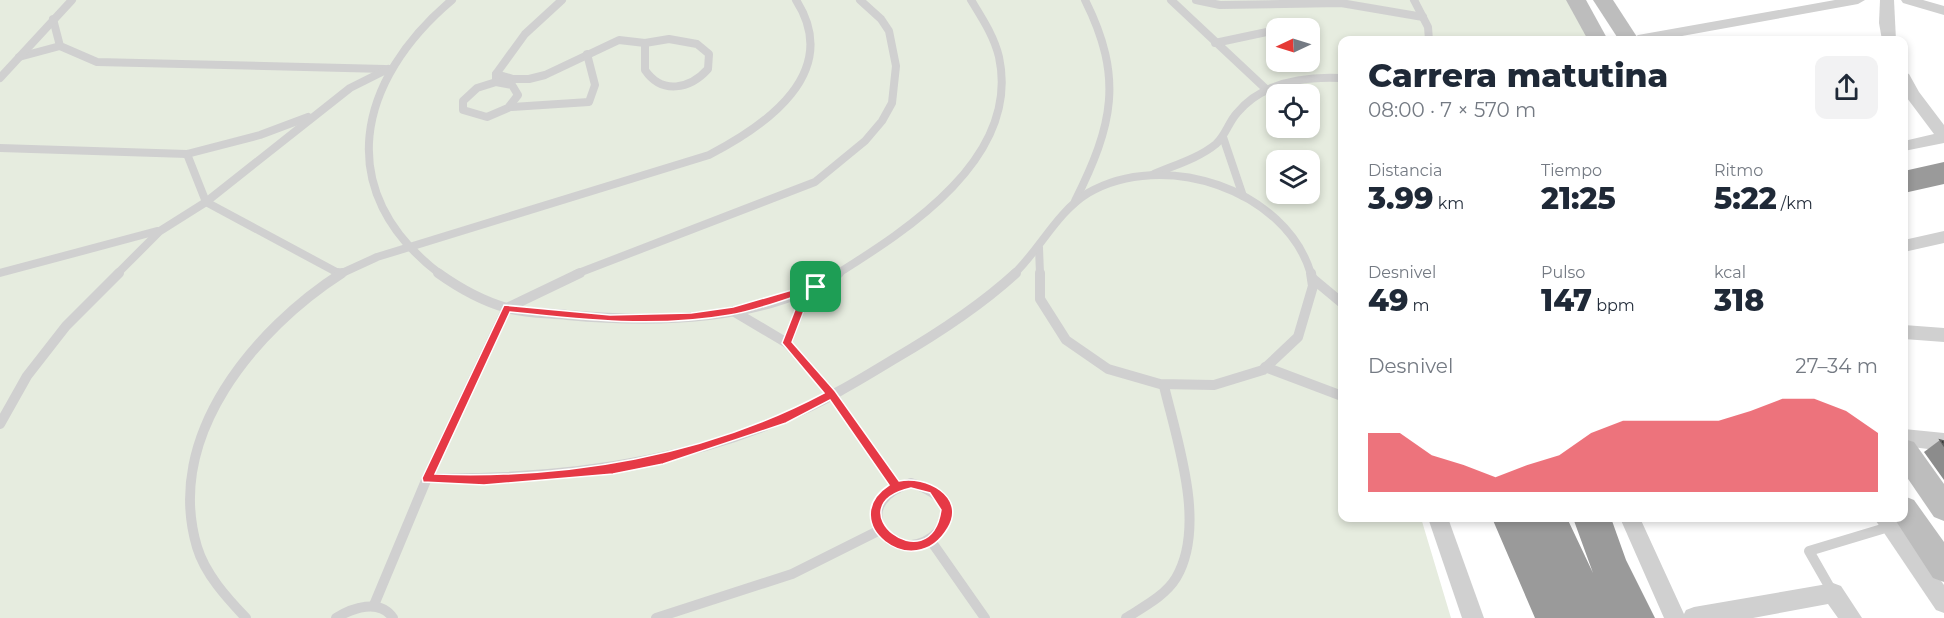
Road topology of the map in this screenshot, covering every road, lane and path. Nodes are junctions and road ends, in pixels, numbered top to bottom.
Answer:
1 (72, 0) edge
2 (452, 0) edge
3 (562, 0) edge
4 (796, 0) edge
5 (860, 0) edge
6 (971, 0) edge
7 (1085, 0) edge
8 (1171, 0) edge
9 (1196, 0) edge
10 (1414, 0) edge
11 (1576, 0) edge
12 (1603, 0) edge
13 (1858, 0) edge
14 (1887, 0) edge
15 (1908, 0) edge
16 (1944, 12) edge
17 (1423, 17) junction
18 (53, 19) junction
19 (1266, 32) edge
20 (1430, 36) edge
21 (1596, 36) edge
22 (1626, 36) edge
23 (1660, 36) edge
24 (1888, 36) edge
25 (645, 43) junction
26 (1215, 43) junction
27 (60, 46) junction
28 (587, 54) junction
29 (19, 57) junction
30 (388, 69) junction
31 (0, 78) edge
32 (496, 78) junction
33 (1338, 78) edge
34 (1283, 84) edge
35 (1908, 86) edge
36 (1266, 89) edge
37 (1266, 91) edge
38 (512, 107) junction
39 (313, 116) junction
40 (1223, 137) junction
41 (1944, 137) edge
42 (1908, 145) edge
43 (0, 148) edge
44 (187, 154) junction
45 (1944, 173) edge
46 (1148, 176) junction
47 (1908, 181) edge
48 (1243, 196) junction
49 (1944, 196) edge
50 (206, 202) junction
51 (1074, 203) junction
52 (1908, 204) edge
53 (160, 231) junction
54 (1944, 237) edge
55 (1908, 245) edge
56 (406, 246) junction
57 (1039, 248) junction
58 (0, 273) edge
59 (340, 274) junction
60 (1312, 278) junction
61 (816, 287) junction
62 (1338, 300) edge
63 (507, 308) junction
64 (733, 311) junction
65 (1908, 332) edge
66 (1944, 335) edge
67 (787, 343) junction
68 (1265, 367) junction
69 (1164, 386) junction
70 (832, 394) junction
71 (1338, 394) edge
72 (0, 424) edge
73 (1908, 438) edge
74 (1944, 442) edge
75 (1908, 457) edge
76 (427, 478) junction
77 (896, 486) junction
78 (1944, 508) edge
79 (1439, 522) edge
80 (1513, 522) edge
81 (1550, 522) edge
82 (1594, 522) edge
83 (1632, 522) edge
84 (1890, 522) edge
85 (1900, 522) edge
86 (1901, 522) edge
87 (880, 530) junction
88 (931, 541) junction
89 (1944, 568) edge
90 (1833, 593) junction
91 (1944, 603) edge
92 (374, 605) junction
93 (246, 618) edge
94 (336, 618) edge
95 (393, 618) edge
96 (656, 618) edge
97 (986, 618) edge
98 (1126, 618) edge
99 (1473, 618) edge
100 (1555, 618) edge
101 (1594, 618) edge
102 (1635, 618) edge
103 (1675, 618) edge
104 (1694, 618) edge
105 (1851, 618) edge

1 - 18 lane
2 - 30 lane
3 - 32 lane
4 - 56 lane
5 - 63 lane
6 - 61 lane
7 - 51 lane
8 - 26 lane
9 - 17 lane
10 - 17 lane
11 - 21 main road
12 - 22 main road
13 - 23 street
14 - 24 street
15 - 16 street
17 - 20 lane
18 - 27 lane
18 - 29 lane
19 - 26 lane
25 - 25 lane
25 - 28 lane
26 - 36 lane
27 - 29 lane
27 - 30 lane
28 - 32 lane
28 - 38 lane
29 - 31 lane
30 - 39 lane
30 - 56 lane
32 - 38 lane
32 - 38 lane
33 - 34 lane
35 - 41 street
37 - 40 lane
39 - 44 lane
39 - 50 lane
40 - 46 lane
40 - 48 lane
41 - 42 street
43 - 44 lane
44 - 50 lane
45 - 47 highway
46 - 48 lane
46 - 51 lane
48 - 60 lane
49 - 52 highway
50 - 53 lane
50 - 59 lane
51 - 57 lane
53 - 58 lane
53 - 72 lane
54 - 55 street
56 - 59 lane
56 - 63 lane
57 - 69 lane
57 - 70 lane
59 - 93 lane
60 - 62 lane
60 - 68 lane
61 - 64 lane
61 - 67 lane
63 - 64 lane
63 - 76 lane
64 - 67 lane
65 - 66 street
67 - 70 lane
68 - 69 lane
68 - 71 lane
69 - 98 lane
70 - 76 lane
70 - 77 lane
73 - 74 street
75 - 78 main road
76 - 92 lane
77 - 87 lane
77 - 88 lane
79 - 99 street
80 - 100 highway
81 - 101 highway
82 - 102 highway
83 - 103 street
84 - 90 lane
85 - 91 street
86 - 89 main road
87 - 88 lane
87 - 96 lane
88 - 97 lane
90 - 104 street
90 - 105 street
92 - 94 lane
92 - 95 lane

